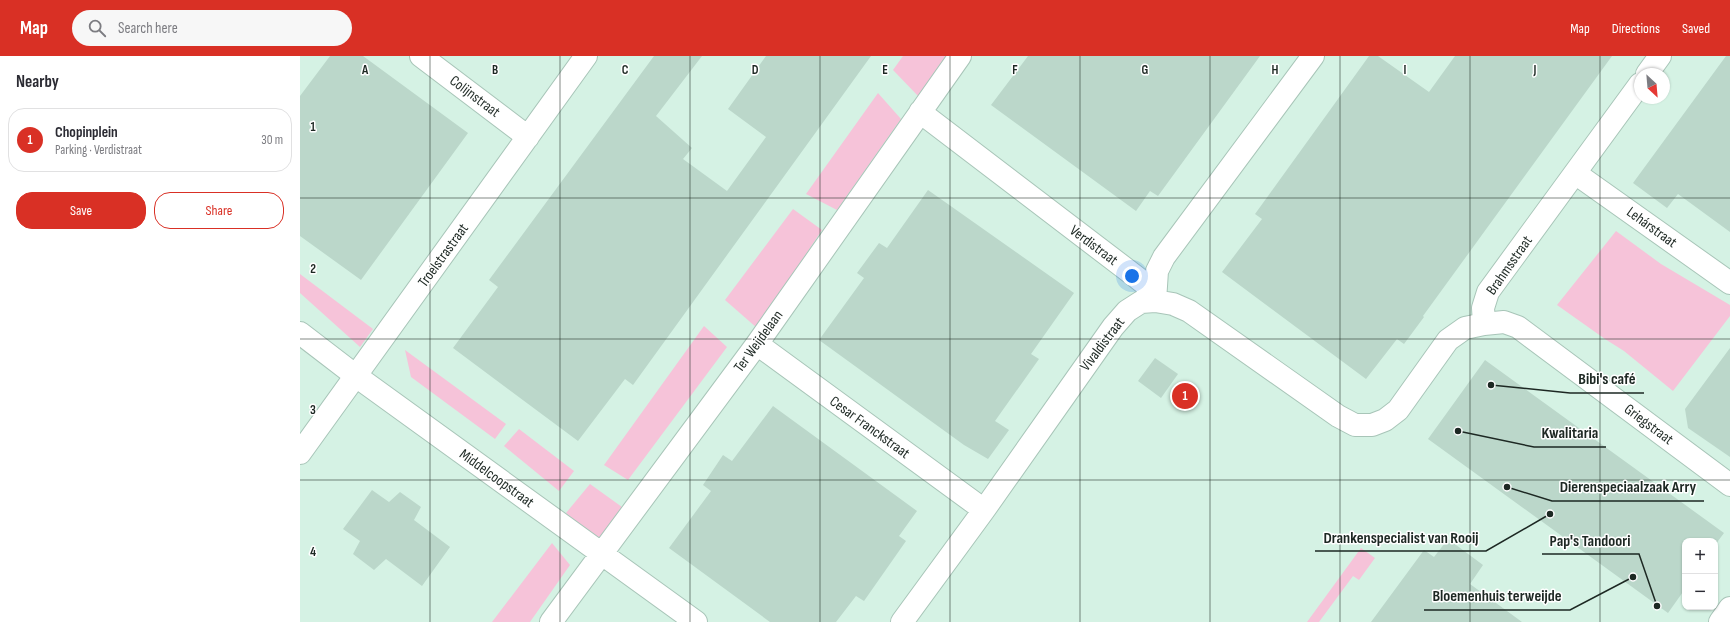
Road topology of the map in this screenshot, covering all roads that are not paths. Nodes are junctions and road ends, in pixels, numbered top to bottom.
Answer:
1 (421, 56) edge
2 (586, 56) edge
3 (960, 56) edge
4 (1313, 56) edge
5 (1660, 56) edge
6 (1651, 68) edge
7 (1634, 92) edge
8 (920, 112) junction
9 (528, 137) junction
10 (1576, 173) junction
11 (1730, 282) edge
12 (1155, 301) junction
13 (1484, 324) junction
14 (300, 333) edge
15 (757, 344) junction
16 (356, 376) junction
17 (300, 453) edge
18 (1730, 485) edge
19 (984, 510) junction
20 (602, 554) junction
21 (1730, 608) edge
22 (551, 622) edge
23 (696, 622) edge
24 (902, 622) edge
25 (1720, 622) edge

1 - 9 street, Colijnstraat
2 - 9 street, Troelstrastraat
3 - 8 street, Ter Weijdelaan
4 - 12 street
5 - 6 street
7 - 10 street, Brahmsstraat
8 - 12 street, Verdistraat
8 - 15 street, Ter Weijdelaan
9 - 16 street, Troelstrastraat
10 - 11 street, Lehárstraat
10 - 13 street, Brahmsstraat
12 - 13 street
12 - 19 street, Vivaldistraat
13 - 18 street, Griegstraat
14 - 16 street, Middelcoopstraat
15 - 19 street, Cesar Franckstraat
15 - 20 street, Ter Weijdelaan
16 - 17 street, Troelstrastraat
16 - 20 street, Middelcoopstraat
19 - 24 street, Vivaldistraat
20 - 22 street, Ter Weijdelaan
20 - 23 street, Middelcoopstraat
21 - 25 street

